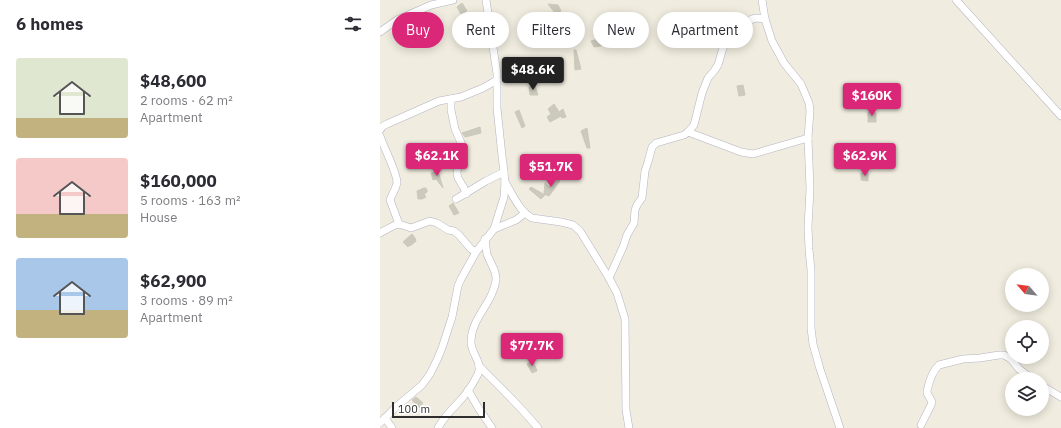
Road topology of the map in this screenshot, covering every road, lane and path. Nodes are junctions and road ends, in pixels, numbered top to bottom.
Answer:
1 (453, 0) edge
2 (486, 0) edge
3 (762, 0) edge
4 (956, 0) edge
5 (765, 19) junction
6 (380, 32) edge
7 (497, 80) junction
8 (452, 99) junction
9 (1061, 116) edge
10 (380, 130) edge
11 (688, 132) junction
12 (380, 136) edge
13 (808, 138) junction
14 (504, 172) junction
15 (505, 182) junction
16 (466, 194) junction
17 (456, 199) dead end
18 (525, 213) junction
19 (399, 224) junction
20 (494, 229) junction
21 (380, 233) edge
22 (486, 239) junction
23 (476, 252) junction
24 (610, 278) junction
25 (479, 366) junction
26 (1023, 372) edge
27 (468, 390) junction
28 (1049, 390) edge
29 (1061, 397) edge
30 (382, 420) edge
31 (921, 425) dead end
32 (392, 428) edge
33 (438, 428) edge
34 (492, 428) edge
35 (538, 428) edge
36 (629, 428) edge
37 (840, 428) edge

1 - 6 street
2 - 7 street
3 - 5 street
4 - 9 street
5 - 11 street
5 - 13 street
7 - 8 street
7 - 14 street
8 - 10 street
8 - 16 street
11 - 13 street
11 - 24 street
12 - 19 street
13 - 37 street
14 - 15 street
14 - 16 street
15 - 18 street
15 - 20 street
16 - 17 street
18 - 20 street
18 - 24 street
19 - 21 street
19 - 23 street
20 - 22 street
22 - 23 street
22 - 25 street
23 - 30 street
24 - 36 street
25 - 27 street
25 - 35 street
26 - 31 street
27 - 33 street
27 - 34 street
28 - 29 street
30 - 32 street

